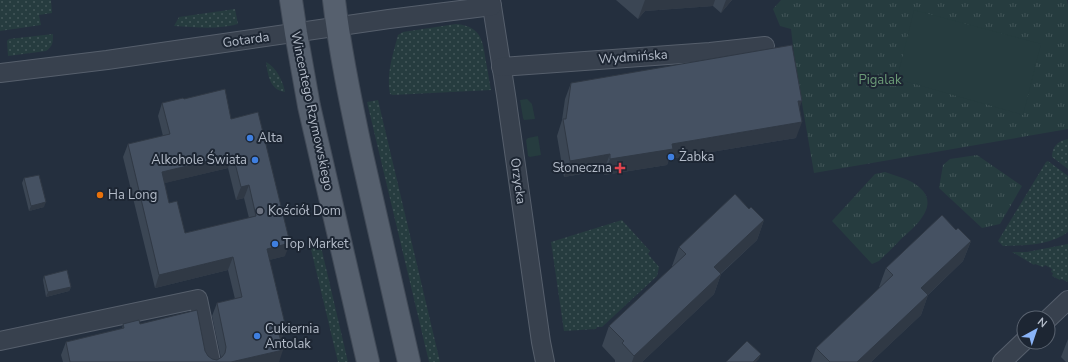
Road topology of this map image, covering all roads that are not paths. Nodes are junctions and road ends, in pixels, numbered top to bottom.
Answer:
1 (291, 0) edge
2 (334, 0) edge
3 (491, 3) edge
4 (337, 27) junction
5 (296, 33) junction
6 (765, 46) dead end
7 (501, 67) junction
8 (0, 73) edge
9 (1068, 300) edge
10 (1056, 311) edge
11 (0, 341) edge
12 (1016, 349) edge
13 (211, 362) edge
14 (368, 362) edge
15 (409, 362) edge
16 (545, 362) edge
17 (1002, 362) edge

1 - 5 main road, Wincentego Rzymowskiego
2 - 4 main road
3 - 4 street, Gotarda
3 - 7 street, Orzycka
4 - 5 street, Gotarda
4 - 15 main road
5 - 8 street, Gotarda
5 - 14 main road, Wincentego Rzymowskiego
6 - 7 street, Wydmińska
7 - 16 street, Orzycka
9 - 10 street
11 - 13 street
12 - 17 street

